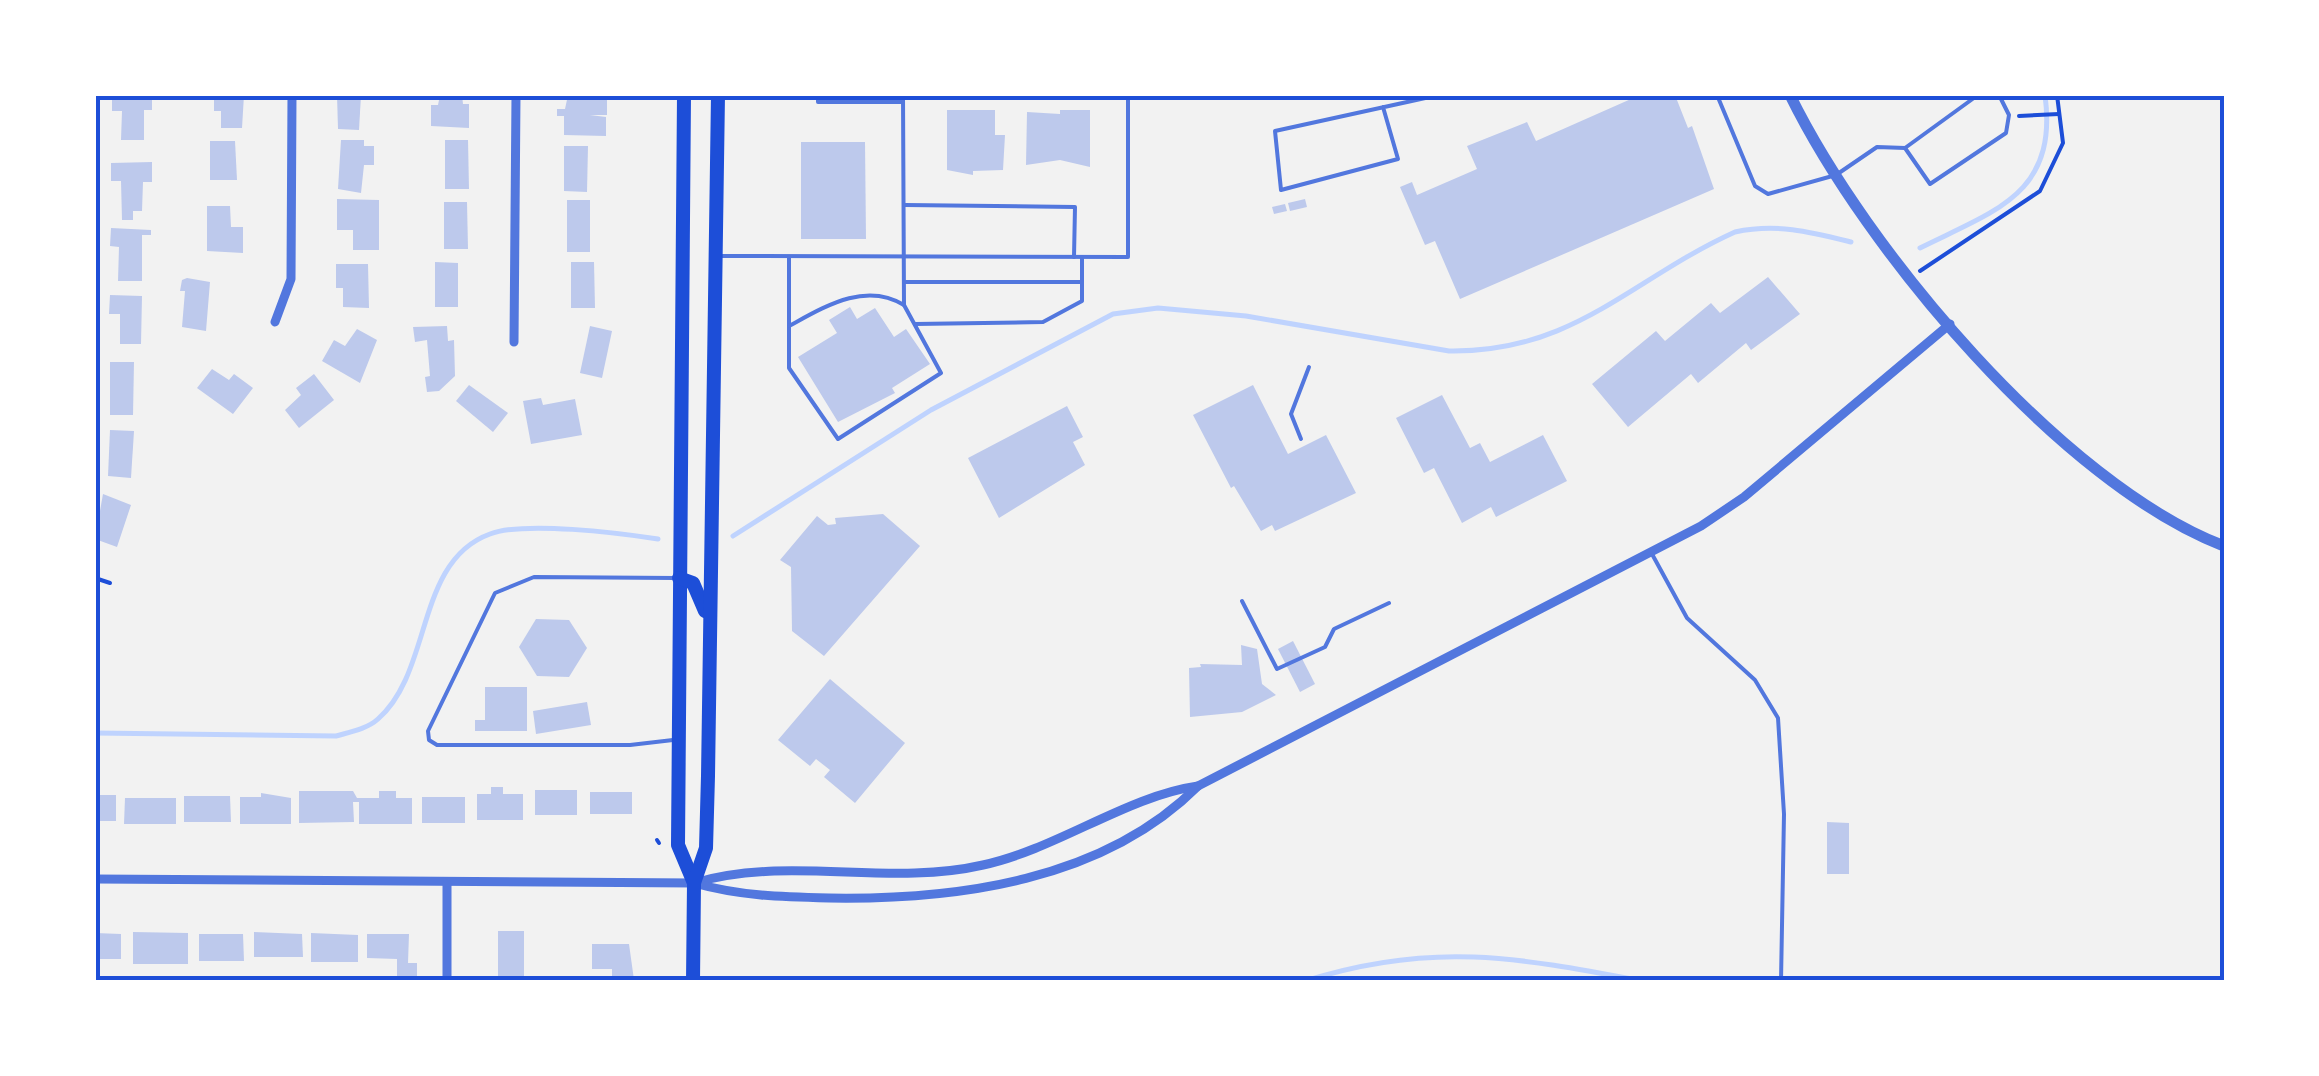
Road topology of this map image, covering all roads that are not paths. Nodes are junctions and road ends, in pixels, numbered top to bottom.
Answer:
1 (292, 95) edge
2 (516, 95) edge
3 (684, 95) edge
4 (718, 95) edge
5 (818, 95) edge
6 (1128, 95) edge
7 (1436, 95) edge
8 (1717, 95) edge
9 (1790, 95) edge
10 (1978, 95) edge
11 (1999, 95) edge
12 (904, 98) edge
13 (1384, 107) junction
14 (1905, 148) junction
15 (1836, 174) junction
16 (903, 206) junction
17 (713, 256) junction
18 (789, 257) junction
19 (903, 257) junction
20 (1074, 257) junction
21 (1082, 257) junction
22 (904, 282) junction
23 (1082, 282) junction
24 (904, 305) junction
25 (275, 322) dead end
26 (914, 324) junction
27 (1950, 324) junction
28 (789, 326) junction
29 (514, 342) dead end
30 (1309, 367) dead end
31 (1301, 439) dead end
32 (2224, 546) edge
33 (1652, 554) junction
34 (679, 578) junction
35 (1242, 602) dead end
36 (1389, 603) dead end
37 (709, 636) junction
38 (678, 740) junction
39 (1198, 786) junction
40 (95, 879) edge
41 (694, 883) junction
42 (447, 884) junction
43 (447, 981) edge
44 (693, 981) edge
45 (1781, 981) edge

1 - 25 street
2 - 29 street
3 - 34 main road
4 - 17 main road
5 - 12 lane
6 - 21 lane
7 - 13 lane
8 - 15 lane
9 - 15 street
10 - 14 lane
11 - 14 lane
12 - 16 lane
13 - 13 lane
14 - 15 lane
15 - 27 street
16 - 19 lane
16 - 20 lane
17 - 18 lane
17 - 37 main road
18 - 19 lane
18 - 28 lane
19 - 20 lane
19 - 22 lane
20 - 21 lane
21 - 23 lane
22 - 23 lane
22 - 24 lane
23 - 26 lane
24 - 26 lane
24 - 28 lane
26 - 28 lane
27 - 32 street
27 - 33 street
30 - 31 lane
33 - 39 street
33 - 45 lane
34 - 37 main road
34 - 38 main road
34 - 38 lane
35 - 36 lane
37 - 41 main road
38 - 41 main road
39 - 41 street
39 - 41 street
40 - 42 street
41 - 42 street
41 - 44 main road
42 - 43 street

